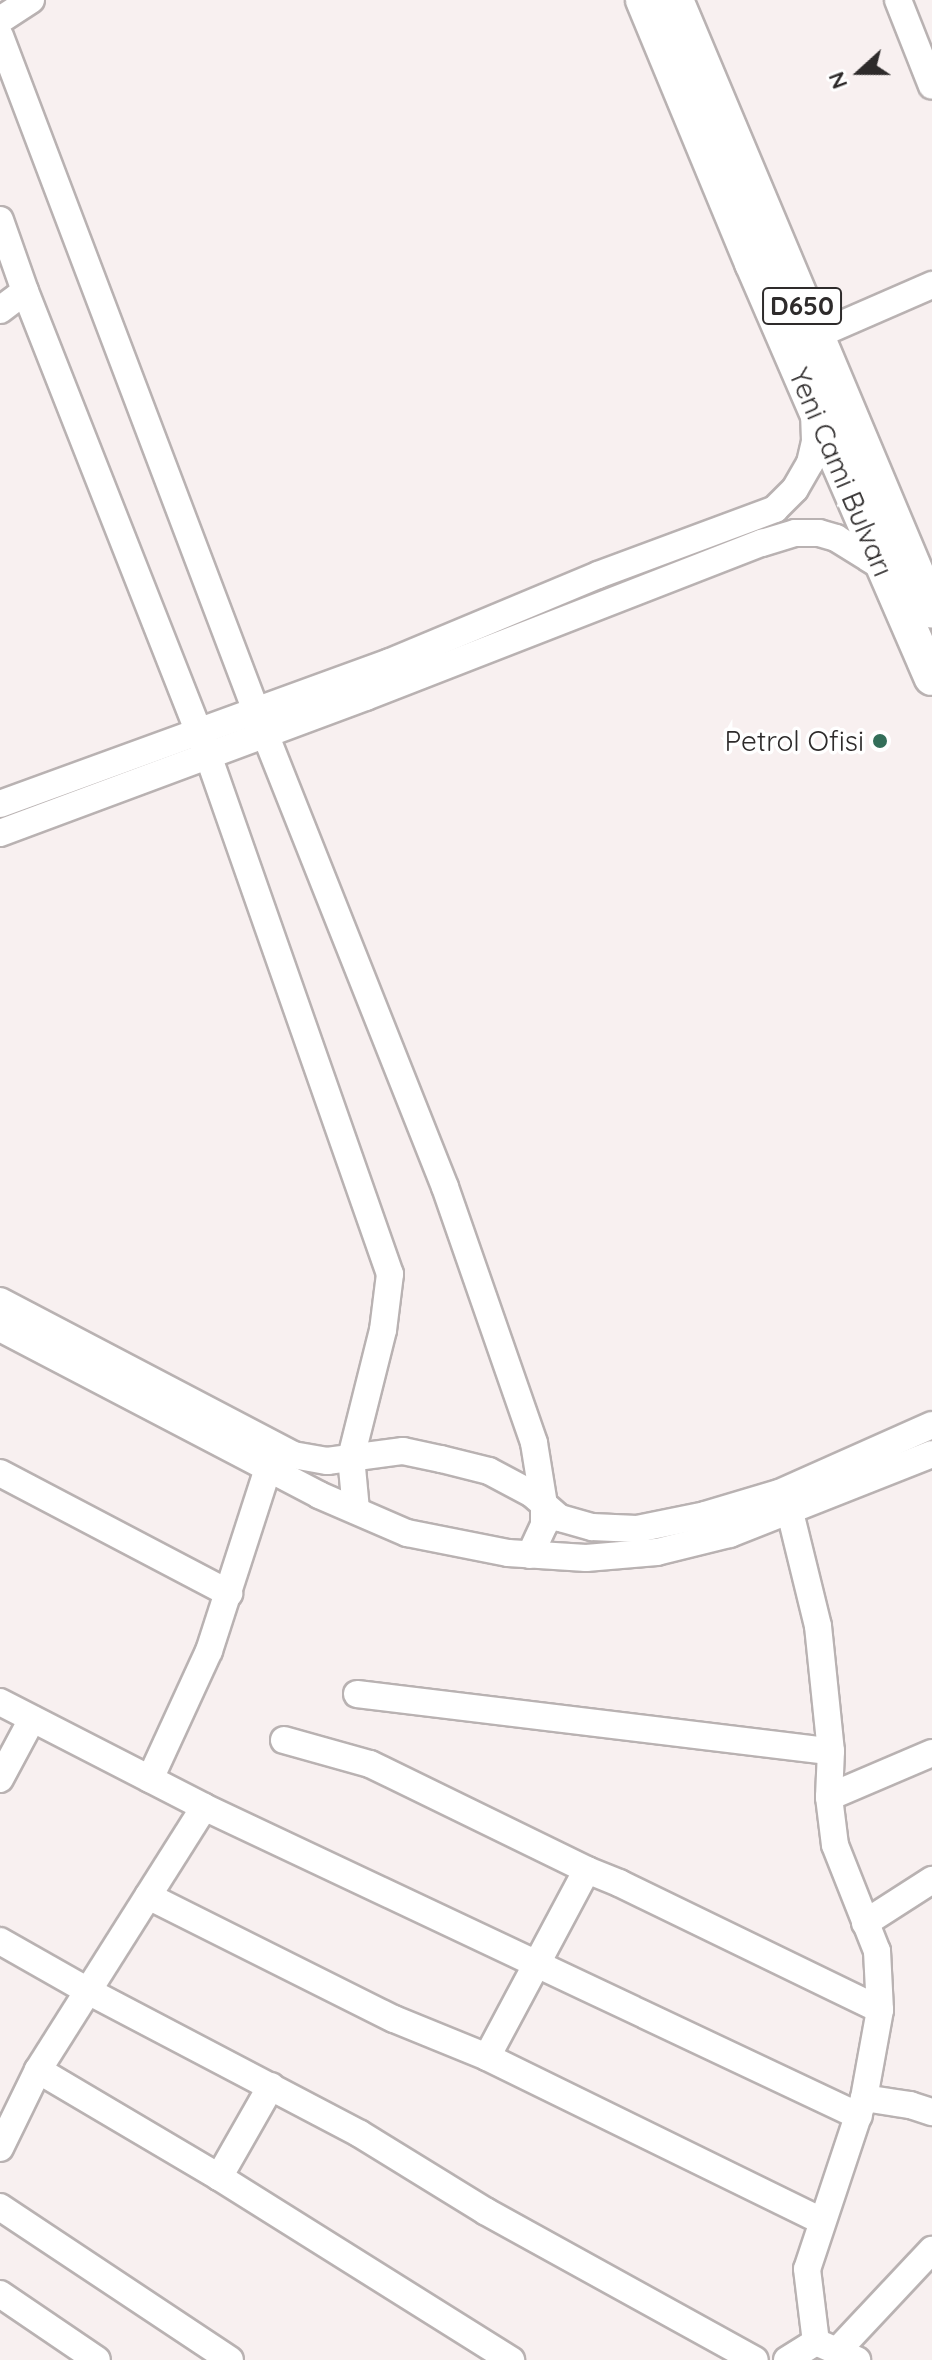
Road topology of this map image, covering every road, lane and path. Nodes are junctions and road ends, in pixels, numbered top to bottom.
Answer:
1 (31, 0) edge
2 (643, 0) edge
3 (676, 0) edge
4 (898, 0) edge
5 (0, 20) edge
6 (0, 36) edge
7 (932, 86) edge
8 (0, 220) edge
9 (932, 285) edge
10 (25, 291) junction
11 (0, 310) edge
12 (815, 336) junction
13 (814, 408) junction
14 (881, 566) junction
15 (932, 610) edge
16 (932, 678) edge
17 (262, 722) junction
18 (202, 744) junction
19 (0, 804) edge
20 (0, 833) edge
21 (0, 1301) edge
22 (3, 1335) edge
23 (932, 1425) edge
24 (932, 1454) edge
25 (351, 1457) junction
26 (268, 1468) junction
27 (0, 1473) edge
28 (544, 1505) junction
29 (356, 1510) junction
30 (790, 1512) junction
31 (530, 1555) junction
32 (229, 1593) junction
33 (357, 1694) dead end
34 (0, 1702) edge
35 (32, 1719) junction
36 (284, 1740) dead end
37 (831, 1751) junction
38 (932, 1753) edge
39 (0, 1779) edge
40 (150, 1779) junction
41 (829, 1797) junction
42 (204, 1807) junction
43 (587, 1870) junction
44 (932, 1880) edge
45 (148, 1896) junction
46 (865, 1923) junction
47 (0, 1941) edge
48 (536, 1965) junction
49 (88, 1991) junction
50 (880, 2010) junction
51 (487, 2057) junction
52 (38, 2070) junction
53 (271, 2086) junction
54 (862, 2107) junction
55 (932, 2112) edge
56 (0, 2148) edge
57 (219, 2177) junction
58 (0, 2207) edge
59 (822, 2221) junction
60 (932, 2250) edge
61 (0, 2294) edge
62 (837, 2351) edge
63 (97, 2360) edge
64 (230, 2360) edge
65 (511, 2360) edge
66 (755, 2360) edge
67 (787, 2360) edge

1 - 5 street
2 - 13 main road, Yeni Cami Bulvarı
3 - 12 main road, Yeni Cami Bulvarı / D650
4 - 7 street
6 - 17 street
8 - 10 street
9 - 12 street
10 - 11 street
10 - 18 street
12 - 15 main road, Yeni Cami Bulvarı / D650
13 - 14 main road, Yeni Cami Bulvarı
13 - 17 street
14 - 16 main road, Yeni Cami Bulvarı
14 - 17 street
17 - 18 street
17 - 28 street
18 - 19 street
18 - 20 street
18 - 25 street
21 - 25 street
22 - 26 street
23 - 28 street
24 - 30 street
25 - 28 street
25 - 29 street
26 - 29 street
26 - 32 street
27 - 32 street
28 - 31 street
29 - 31 street
30 - 31 street
30 - 37 street
32 - 40 street
33 - 37 street
34 - 35 street
35 - 39 street
35 - 40 street
36 - 43 street
37 - 41 street
38 - 41 street
40 - 42 street
41 - 46 street
42 - 45 street
42 - 48 street
43 - 48 street
43 - 50 street
44 - 46 street
45 - 49 street
45 - 51 street
46 - 50 street
47 - 49 street
48 - 51 street
48 - 54 street
49 - 52 street
49 - 53 street
50 - 54 street
51 - 59 street
52 - 56 street
52 - 57 street
53 - 57 street
53 - 66 street
54 - 55 street
54 - 59 street
57 - 65 street
58 - 64 street
59 - 62 street
60 - 62 street
61 - 63 street
62 - 67 street

